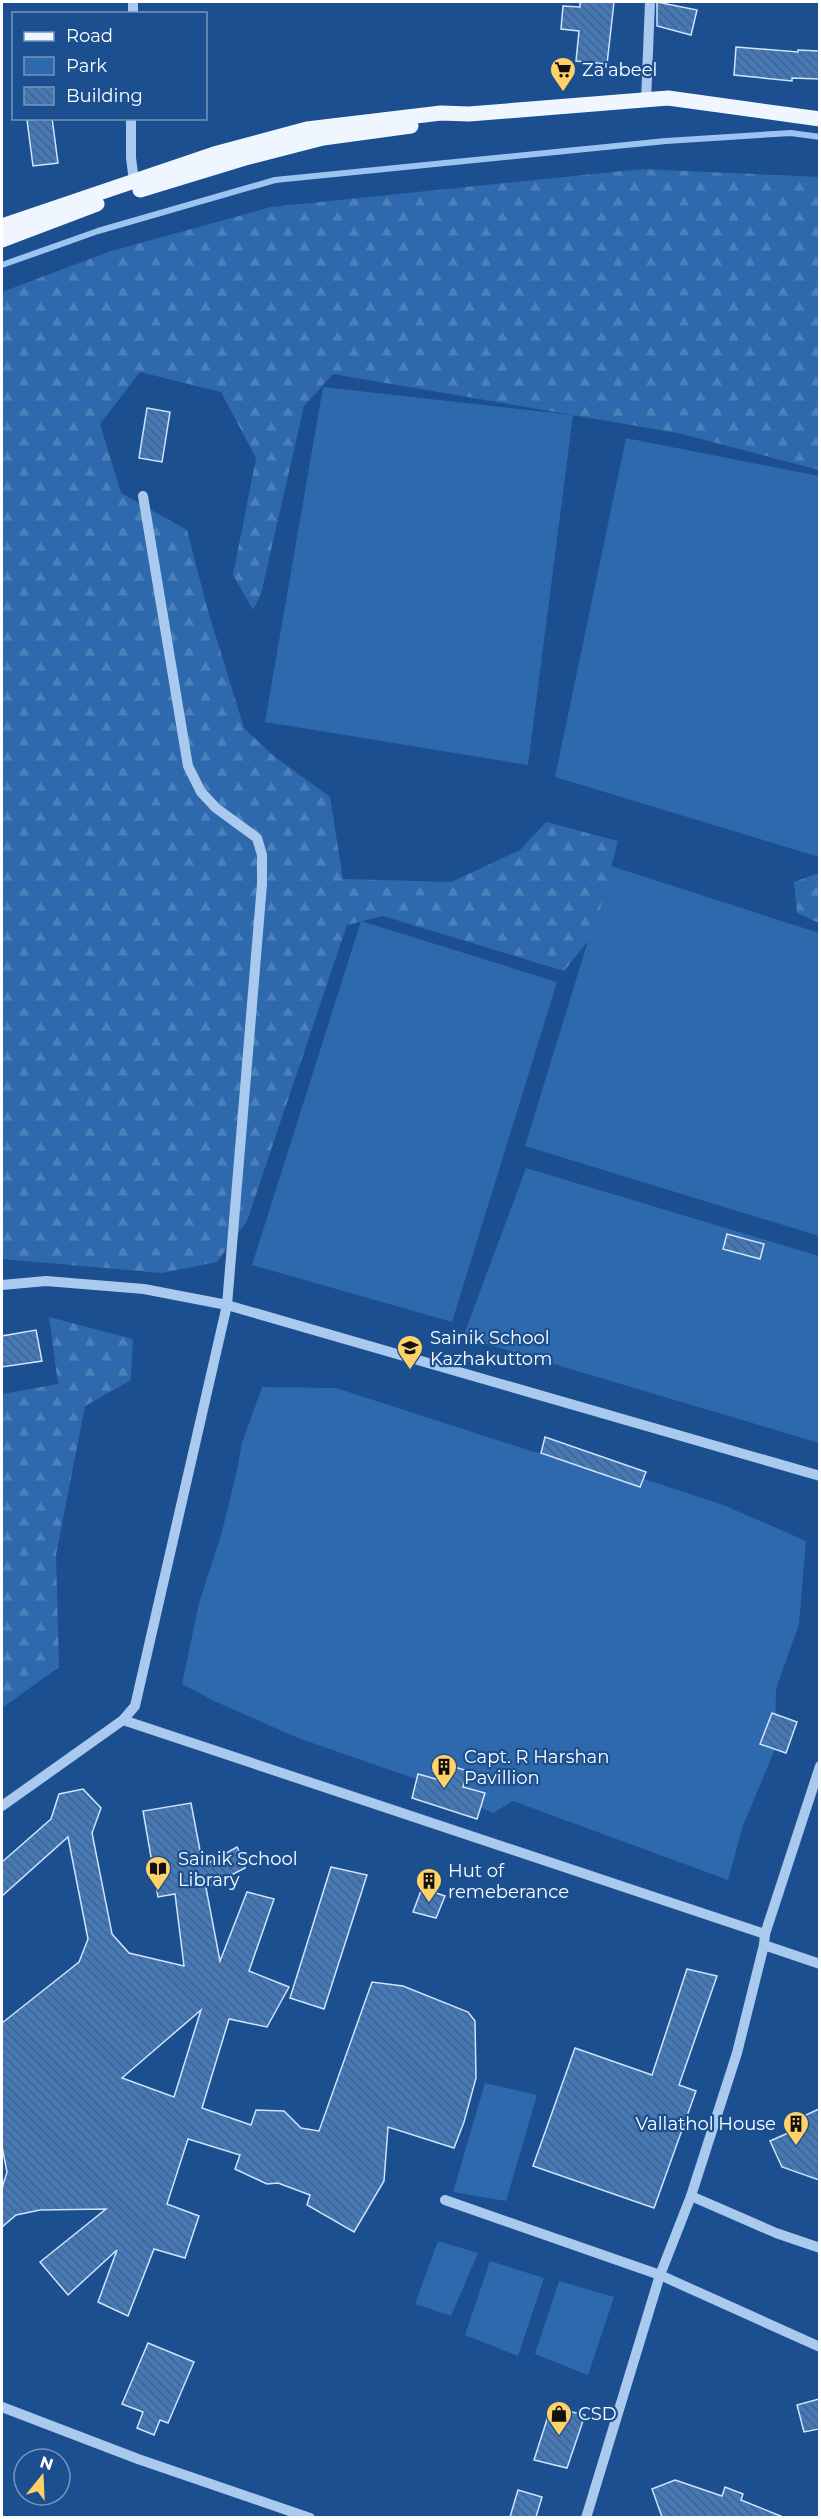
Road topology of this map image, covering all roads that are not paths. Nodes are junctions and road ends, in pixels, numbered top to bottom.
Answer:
1 (650, 2) edge
2 (646, 100) junction
3 (470, 114) junction
4 (819, 119) edge
5 (131, 120) edge
6 (134, 181) junction
7 (2, 226) edge
8 (2, 240) edge
9 (143, 496) dead end
10 (2, 1285) edge
11 (227, 1305) junction
12 (819, 1476) edge
13 (123, 1720) junction
14 (819, 1766) edge
15 (2, 1806) edge
16 (765, 1940) junction
17 (819, 1964) edge
18 (691, 2196) junction
19 (445, 2200) dead end
20 (819, 2248) edge
21 (660, 2275) junction
22 (819, 2347) edge
23 (2, 2407) edge
24 (310, 2517) edge
25 (586, 2517) edge

1 - 2 street
2 - 3 main road
2 - 4 main road
3 - 6 main road
3 - 8 main road
5 - 6 street
6 - 7 main road
9 - 11 street
10 - 11 street
11 - 12 street
11 - 13 street
13 - 15 street
13 - 16 street
14 - 16 street
16 - 17 street
16 - 18 street
18 - 20 street
18 - 21 street
19 - 21 street
21 - 22 street
21 - 25 street
23 - 24 street

